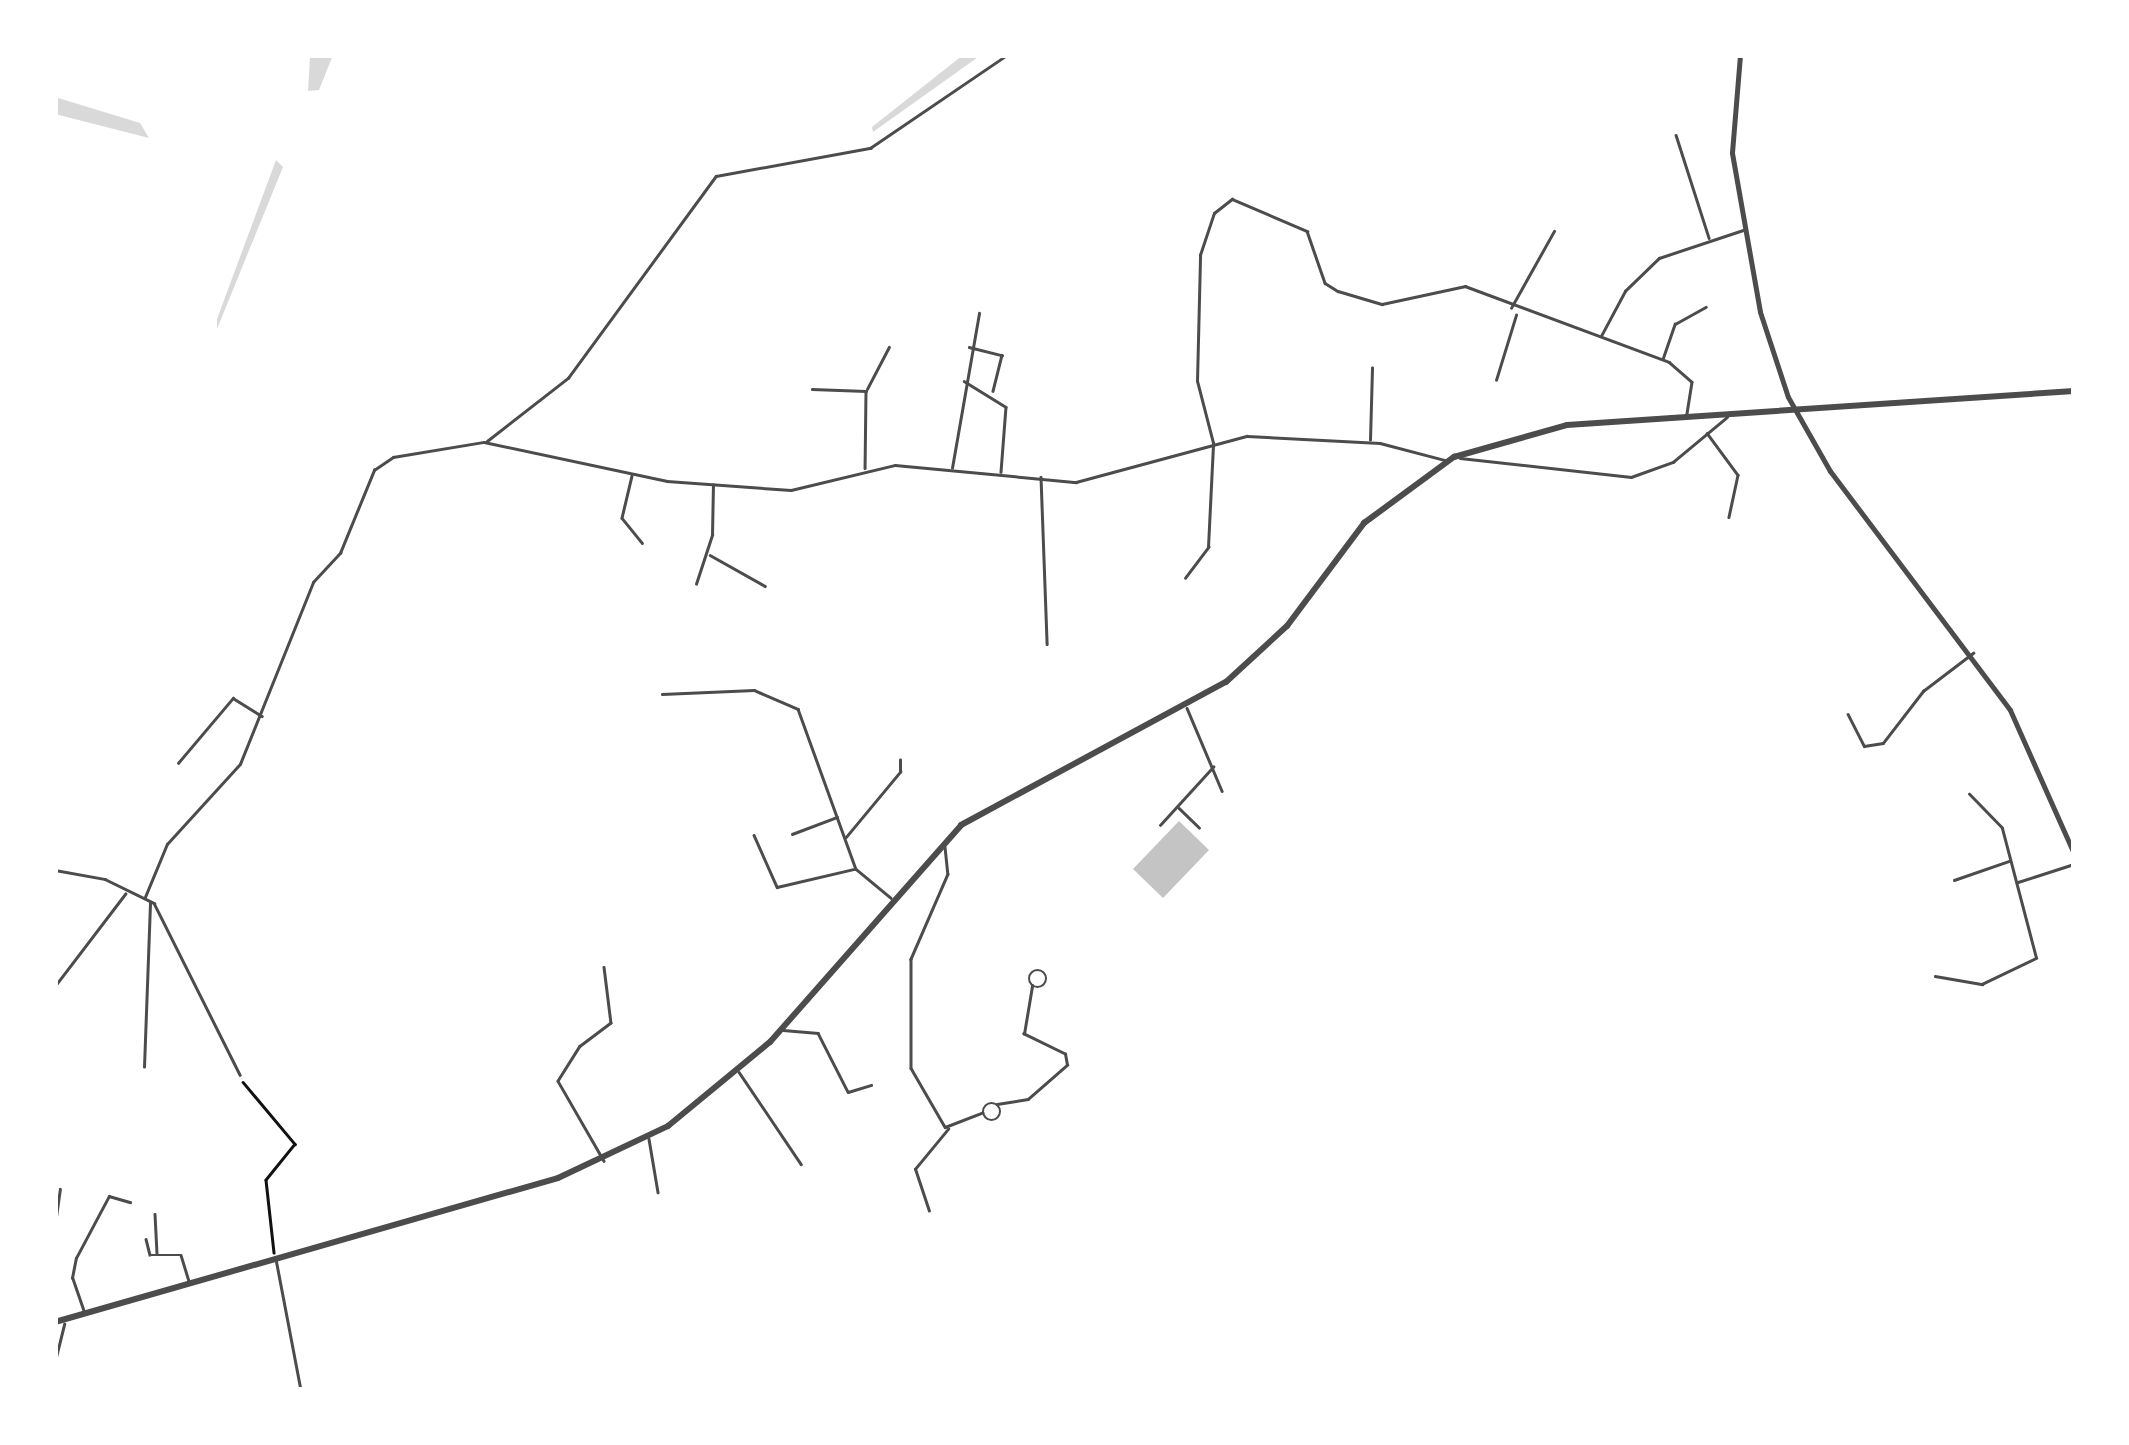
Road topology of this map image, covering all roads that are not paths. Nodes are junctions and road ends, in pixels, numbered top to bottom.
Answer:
1 (1006, 55) edge
2 (1740, 55) edge
3 (1676, 135) dead end
4 (1744, 230) junction
5 (1554, 231) dead end
6 (1709, 240) junction
7 (1706, 307) dead end
8 (1510, 310) junction
9 (979, 313) dead end
10 (1517, 313) junction
11 (1600, 338) junction
12 (969, 347) junction
13 (889, 348) dead end
14 (1663, 360) junction
15 (1372, 368) dead end
16 (1496, 380) dead end
17 (964, 382) junction
18 (812, 390) dead end
19 (866, 391) junction
20 (2074, 391) edge
21 (993, 393) junction
22 (1794, 409) junction
23 (1732, 414) junction
24 (1686, 416) junction
25 (1707, 433) junction
26 (484, 442) junction
27 (1370, 442) junction
28 (1213, 443) junction
29 (1450, 459) junction
30 (865, 469) junction
31 (952, 469) junction
32 (1001, 473) junction
33 (632, 475) junction
34 (1041, 477) junction
35 (712, 485) junction
36 (1729, 517) dead end
37 (642, 543) dead end
38 (707, 554) junction
39 (1184, 578) dead end
40 (696, 584) dead end
41 (765, 586) dead end
42 (1047, 644) dead end
43 (1972, 653) junction
44 (662, 694) dead end
45 (1187, 708) junction
46 (1848, 714) dead end
47 (263, 717) junction
48 (900, 760) dead end
49 (178, 763) dead end
50 (1214, 766) junction
51 (1222, 791) dead end
52 (1969, 794) dead end
53 (1177, 806) junction
54 (838, 817) junction
55 (1160, 825) dead end
56 (1199, 828) dead end
57 (792, 834) dead end
58 (754, 835) dead end
59 (845, 838) junction
60 (942, 842) junction
61 (2074, 854) edge
62 (2012, 860) junction
63 (2074, 864) edge
64 (856, 868) junction
65 (55, 870) edge
66 (1954, 880) dead end
67 (2018, 882) junction
68 (126, 893) junction
69 (145, 897) junction
70 (891, 898) junction
71 (150, 901) junction
72 (604, 966) dead end
73 (1935, 976) dead end
74 (55, 986) edge
75 (1032, 986) dead end
76 (780, 1030) junction
77 (144, 1068) dead end
78 (739, 1072) junction
79 (240, 1075) road end
80 (872, 1085) dead end
81 (997, 1104) junction
82 (982, 1113) junction
83 (949, 1128) junction
84 (649, 1138) junction
85 (604, 1161) junction
86 (801, 1164) dead end
87 (60, 1188) dead end
88 (658, 1192) dead end
89 (130, 1202) dead end
90 (929, 1210) dead end
91 (155, 1214) dead end
92 (55, 1224) edge
93 (146, 1240) dead end
94 (157, 1255) junction
95 (276, 1259) junction
96 (189, 1284) junction
97 (85, 1313) junction
98 (66, 1319) junction
99 (55, 1322) edge
100 (55, 1361) edge
101 (301, 1390) edge

1 - 26 lane
2 - 4 street
3 - 6 lane
4 - 6 lane
4 - 22 street
5 - 8 lane
6 - 11 lane
7 - 14 lane
8 - 10 lane
8 - 28 lane
9 - 12 lane
10 - 11 lane
10 - 16 lane
11 - 14 lane
12 - 17 lane
12 - 21 lane
13 - 19 lane
14 - 24 lane
15 - 27 lane
17 - 21 lane
17 - 31 lane
18 - 19 lane
19 - 30 lane
20 - 22 street
21 - 32 lane
22 - 23 street
22 - 43 street
23 - 24 street
23 - 25 lane
24 - 29 street
25 - 29 lane
25 - 36 lane
26 - 33 lane
26 - 47 lane
27 - 28 lane
27 - 29 lane
28 - 34 lane
28 - 39 lane
29 - 45 street
30 - 31 lane
30 - 35 lane
31 - 32 lane
32 - 34 lane
33 - 35 lane
33 - 37 lane
34 - 42 lane
35 - 38 lane
38 - 40 lane
38 - 41 lane
43 - 46 lane
43 - 61 street
44 - 54 lane
45 - 50 lane
45 - 60 street
47 - 49 lane
47 - 69 lane
48 - 59 lane
50 - 51 lane
50 - 53 lane
52 - 62 lane
53 - 55 lane
53 - 56 lane
54 - 57 lane
54 - 59 lane
58 - 64 lane
59 - 64 lane
60 - 70 street
60 - 83 lane
62 - 66 lane
62 - 67 lane
63 - 67 lane
64 - 70 lane
65 - 68 lane
67 - 73 lane
68 - 69 lane
68 - 74 lane
69 - 71 lane
70 - 76 street
71 - 77 lane
71 - 79 lane
72 - 85 lane
75 - 81 lane
76 - 78 street
76 - 80 lane
78 - 84 street
78 - 86 lane
81 - 82 lane
81 - 82 lane
82 - 83 lane
83 - 90 lane
84 - 85 street
84 - 88 lane
85 - 95 street
87 - 92 lane
89 - 97 lane
91 - 94 lane
93 - 94 lane
94 - 96 lane
95 - 96 street
95 - 101 lane
96 - 97 street
97 - 98 street
98 - 99 street
98 - 100 lane

